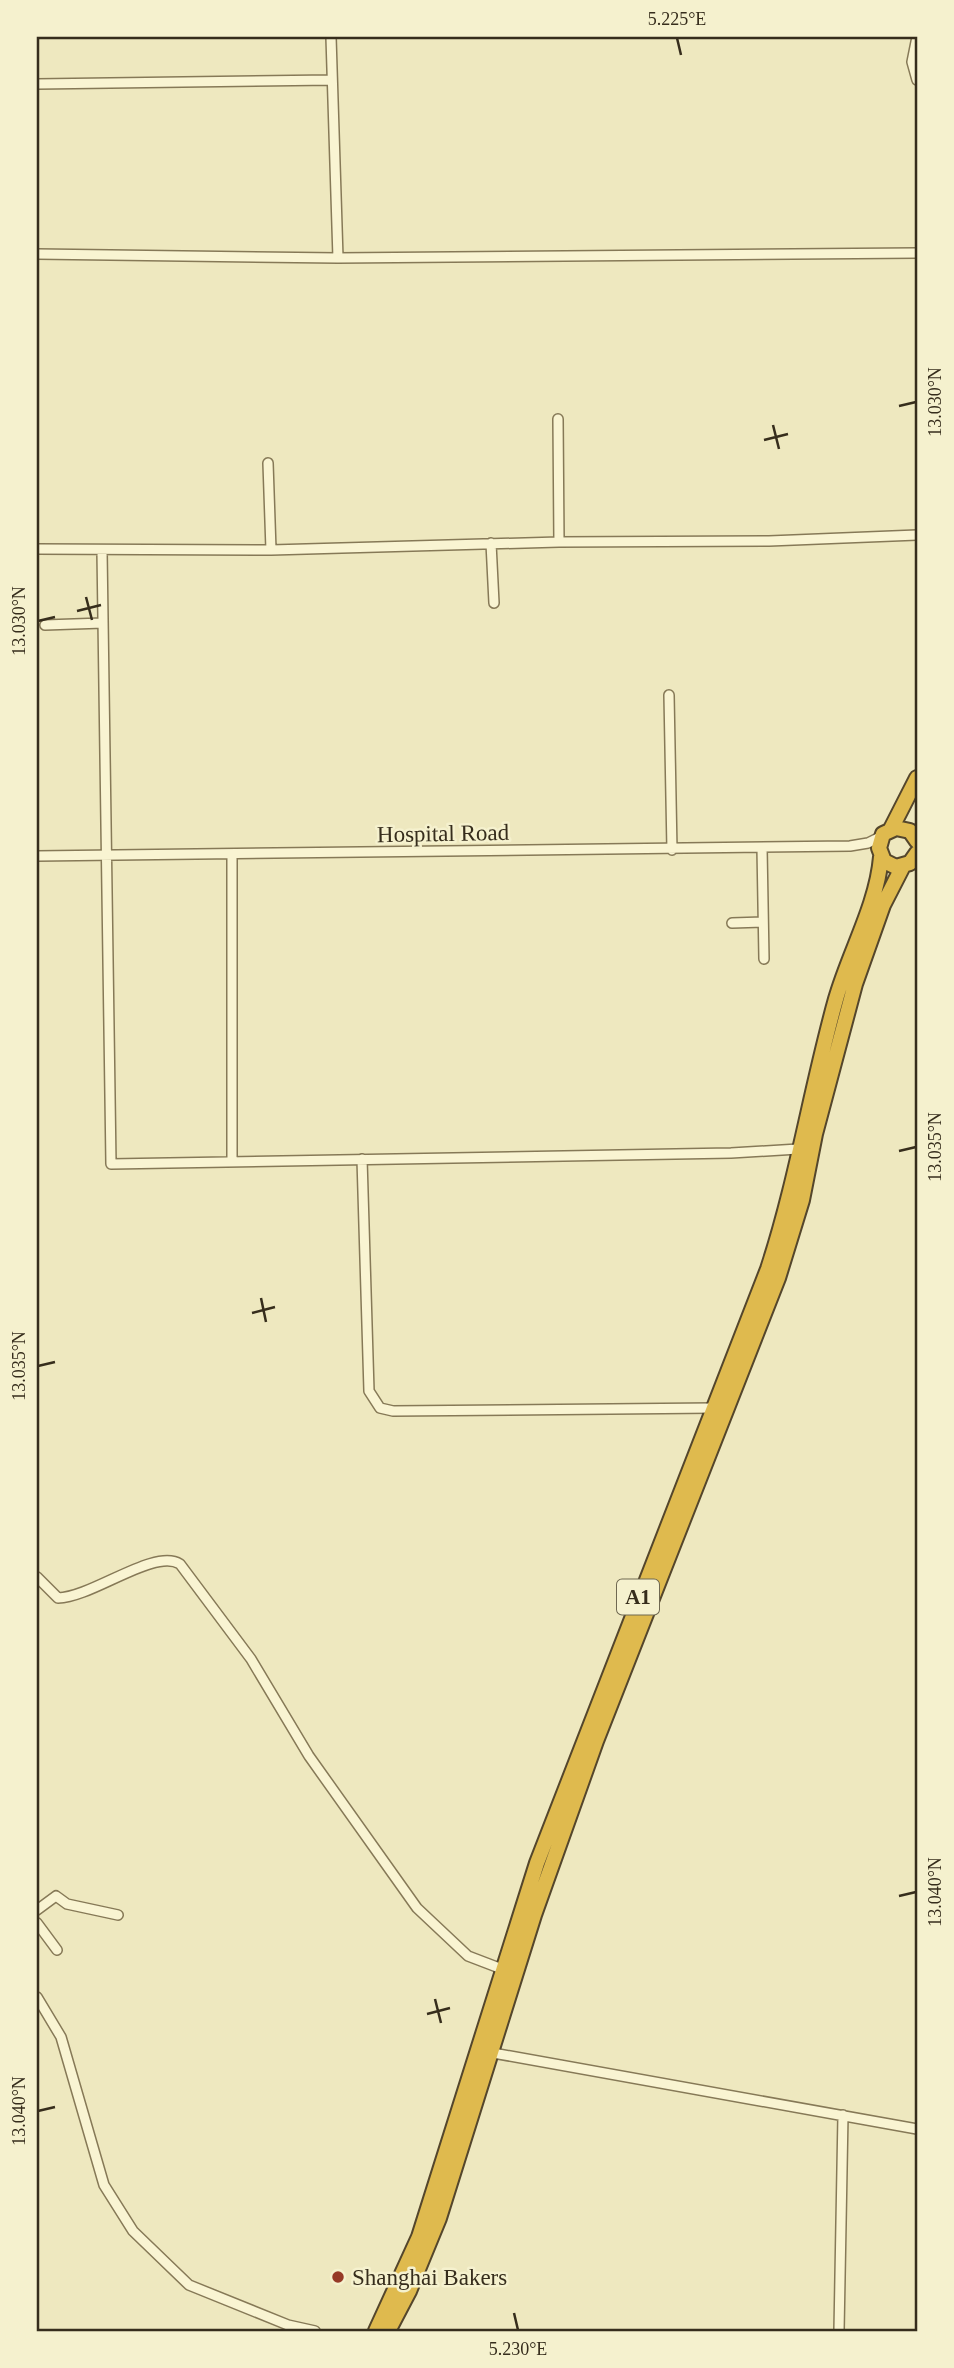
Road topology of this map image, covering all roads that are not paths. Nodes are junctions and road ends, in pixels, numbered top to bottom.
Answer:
1 (331, 37) edge
2 (917, 37) edge
3 (332, 80) junction
4 (917, 80) edge
5 (37, 83) edge
6 (917, 253) edge
7 (37, 254) edge
8 (338, 258) junction
9 (558, 419) dead end
10 (268, 463) dead end
11 (917, 535) edge
12 (559, 542) junction
13 (491, 543) junction
14 (37, 549) edge
15 (271, 550) junction
16 (102, 551) junction
17 (494, 603) dead end
18 (103, 623) junction
19 (45, 625) dead end
20 (670, 695) dead end
21 (917, 778) edge
22 (917, 819) edge
23 (887, 832) junction
24 (916, 837) edge
25 (850, 846) junction
26 (762, 848) junction
27 (672, 850) junction
28 (232, 854) junction
29 (37, 856) edge
30 (105, 856) junction
31 (881, 856) junction
32 (913, 859) edge
33 (763, 922) junction
34 (732, 923) dead end
35 (764, 959) dead end
36 (797, 1149) junction
37 (362, 1158) junction
38 (232, 1160) junction
39 (714, 1408) junction
40 (37, 1577) edge
41 (37, 1910) edge
42 (118, 1914) dead end
43 (37, 1923) edge
44 (57, 1950) dead end
45 (502, 1969) junction
46 (38, 2000) edge
47 (493, 2053) junction
48 (843, 2115) junction
49 (917, 2129) edge
50 (315, 2331) edge
51 (376, 2331) edge
52 (388, 2331) edge
53 (839, 2331) edge

1 - 3 street
2 - 4 street
3 - 5 street
3 - 8 street
6 - 8 street
7 - 8 street
9 - 12 street
10 - 15 street
11 - 12 street
12 - 13 street
13 - 15 street
13 - 17 street
14 - 16 street
15 - 16 street
16 - 18 street
18 - 19 street
18 - 30 street
20 - 27 street
21 - 23 highway
22 - 24 highway
23 - 24 highway
23 - 25 street
23 - 31 highway
25 - 26 street, Hospital Road
25 - 31 street
26 - 27 street, Hospital Road
26 - 33 street
27 - 28 street, Hospital Road
28 - 30 street, Hospital Road
28 - 38 street
29 - 30 street, Hospital Road
30 - 38 street
31 - 32 highway
31 - 36 highway, A1
32 - 47 highway, A1
33 - 34 street
33 - 35 street
36 - 37 street
36 - 39 highway, A1
37 - 38 street
37 - 39 street
39 - 45 highway, A1
40 - 45 street
41 - 42 street
43 - 44 street
45 - 51 highway, A1
46 - 50 street
47 - 48 street
47 - 52 highway, A1
48 - 49 street
48 - 53 street

